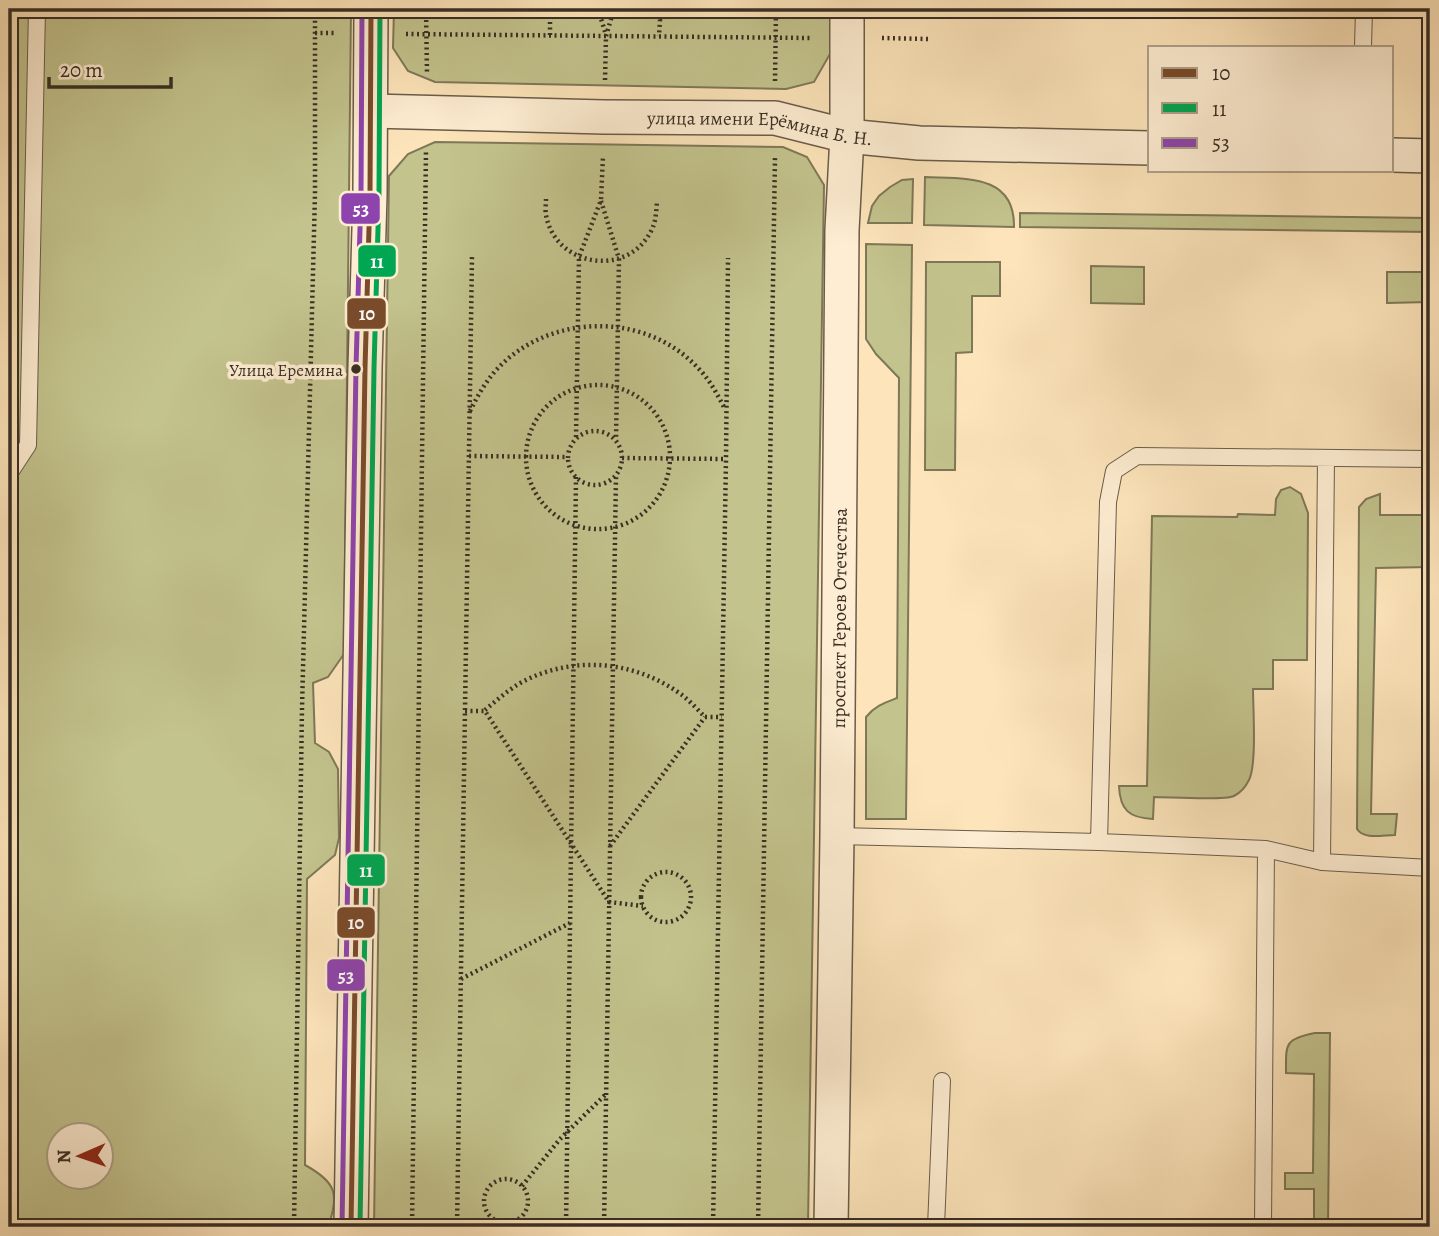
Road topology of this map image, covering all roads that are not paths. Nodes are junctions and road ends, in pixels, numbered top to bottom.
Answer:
1 (37, 9) edge
2 (1364, 9) edge
3 (371, 21) edge
4 (847, 23) edge
5 (1363, 46) edge
6 (371, 111) junction
7 (847, 136) junction
8 (1148, 148) edge
9 (1394, 155) edge
10 (1430, 156) edge
11 (1326, 459) junction
12 (1430, 459) edge
13 (9, 474) edge
14 (837, 836) junction
15 (1100, 842) junction
16 (1266, 849) junction
17 (1322, 862) junction
18 (1430, 868) edge
19 (942, 1081) dead end
20 (351, 1227) edge
21 (831, 1227) edge
22 (936, 1227) edge
23 (1263, 1227) edge

1 - 13 lane
2 - 5 lane
3 - 6 street
4 - 7 street, проспект Героев Отечества
6 - 7 street, улица имени Ерёмина Б. Н.
6 - 20 street
7 - 8 street, улица имени Ерёмина Б. Н.
7 - 14 street, проспект Героев Отечества
9 - 10 street
11 - 12 lane
11 - 15 lane
11 - 17 lane
14 - 15 lane
14 - 21 street, проспект Героев Отечества
15 - 16 lane
16 - 17 lane
16 - 23 lane
17 - 18 lane
19 - 22 lane

